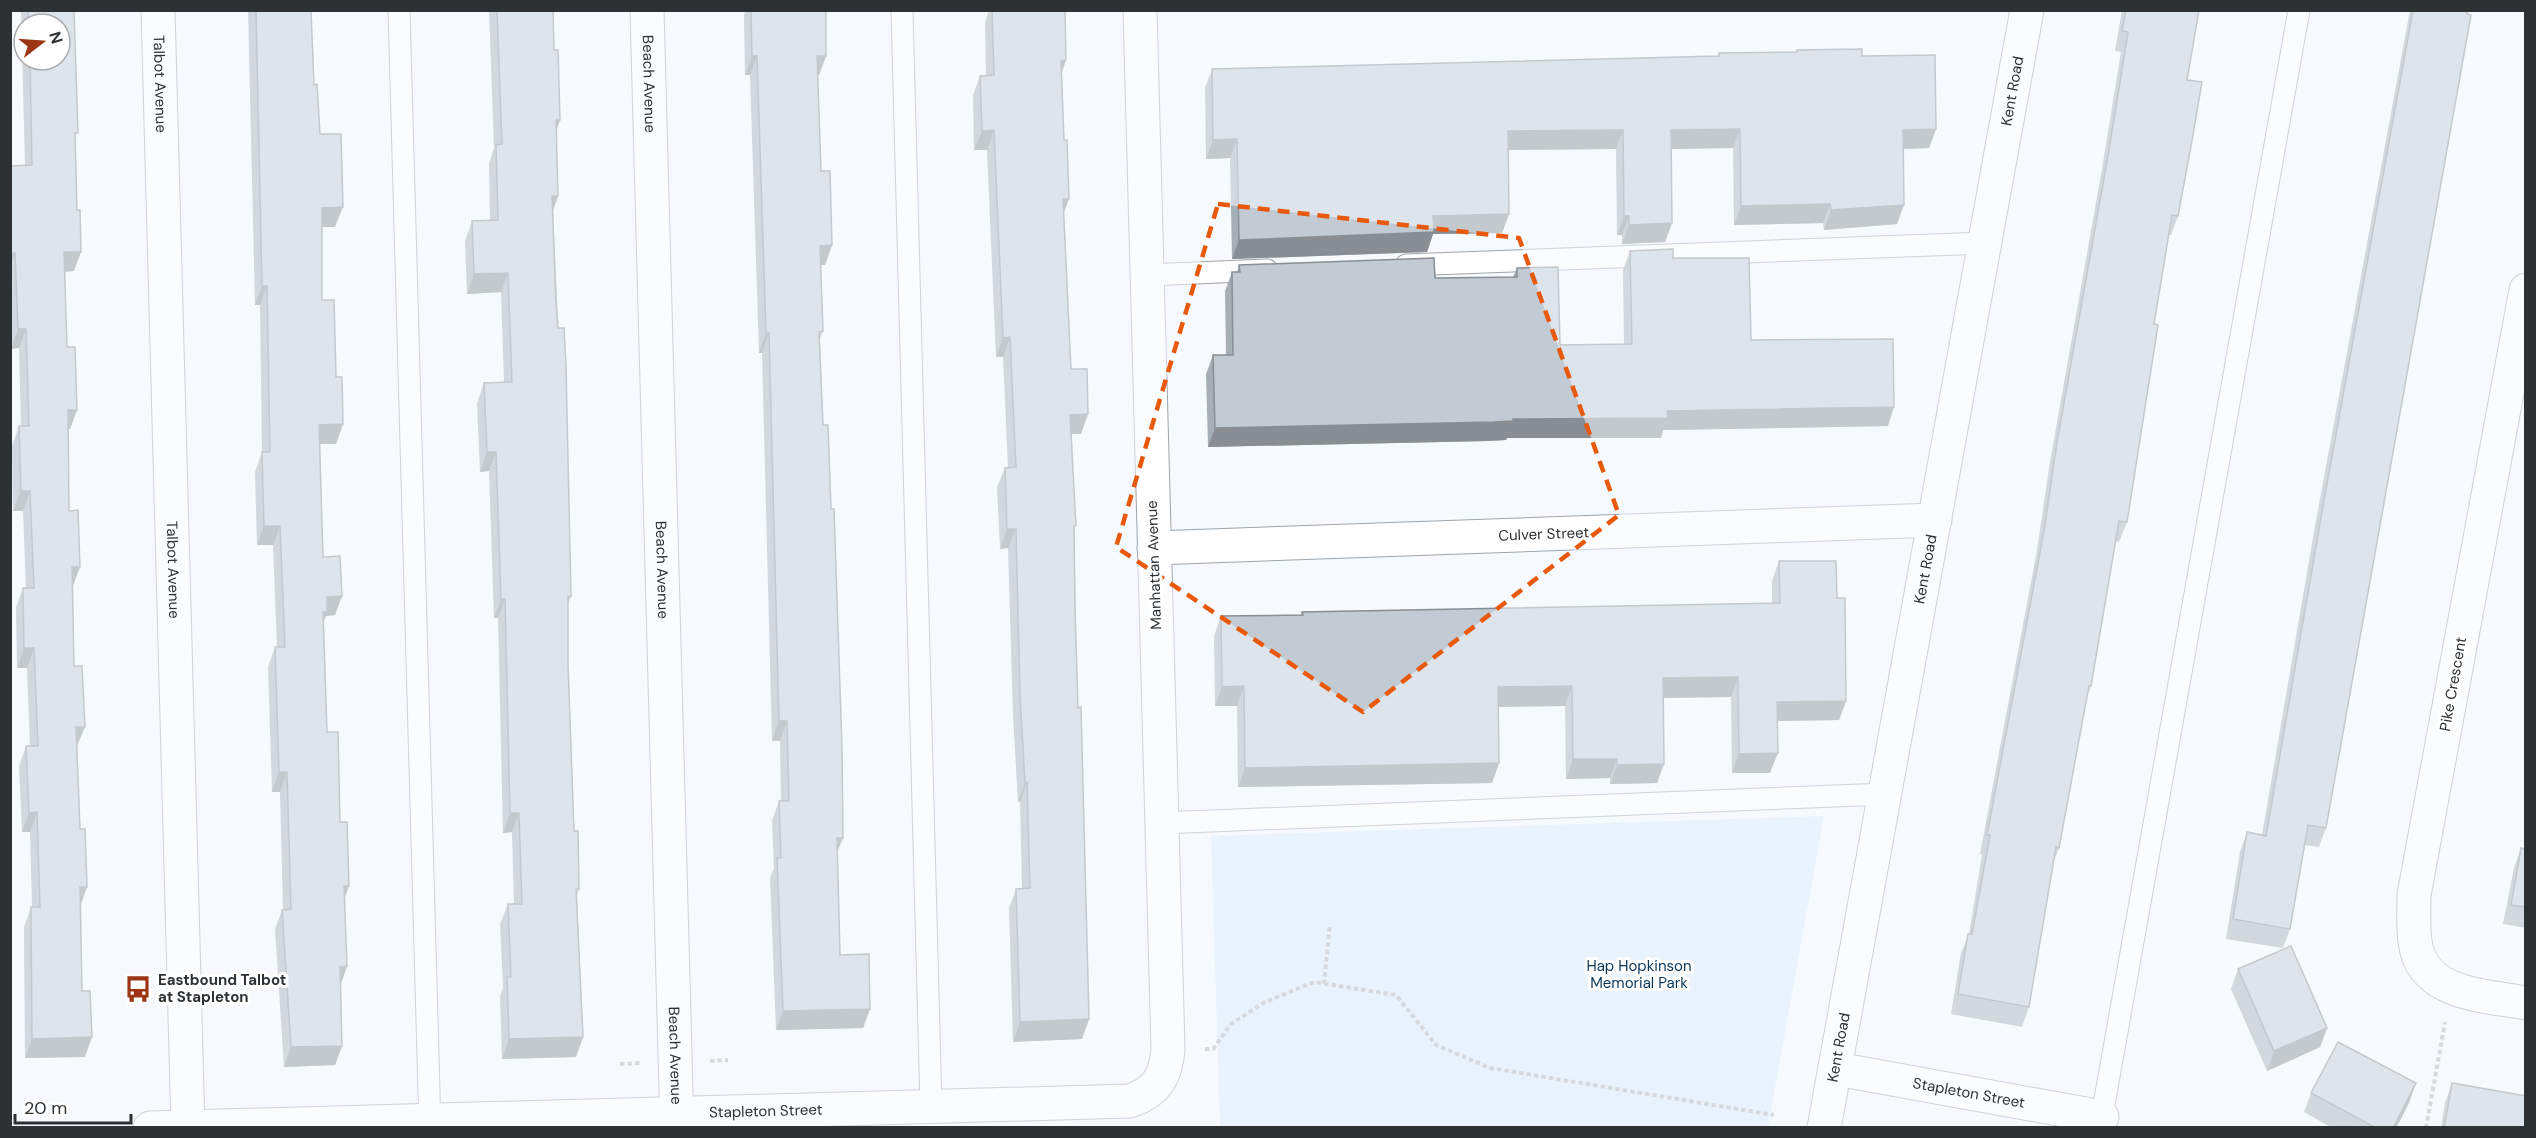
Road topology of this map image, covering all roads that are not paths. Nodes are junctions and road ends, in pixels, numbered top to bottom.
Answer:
1 (158, 10) edge
2 (399, 10) edge
3 (647, 10) edge
4 (902, 10) edge
5 (1140, 10) edge
6 (2026, 10) edge
7 (2300, 10) edge
8 (1985, 243) junction
9 (1384, 266) edge
10 (1290, 269) edge
11 (1147, 274) junction
12 (2526, 290) edge
13 (1935, 520) junction
14 (1154, 548) junction
15 (1886, 794) junction
16 (1161, 824) junction
17 (2526, 1003) edge
18 (1837, 1069) junction
19 (1130, 1101) joint
20 (930, 1107) junction
21 (677, 1120) edge
22 (2101, 1122) edge
23 (430, 1124) edge
24 (188, 1127) edge
25 (150, 1128) edge
26 (1824, 1128) edge

1 - 24 street, Talbot Avenue
2 - 23 lane
3 - 21 street, Beach Avenue
4 - 20 lane
5 - 11 street, Manhattan Avenue
6 - 8 street, Kent Road
7 - 22 lane
8 - 9 lane
8 - 13 street, Kent Road
10 - 11 lane
11 - 14 street, Manhattan Avenue
12 - 17 street, Pike Crescent
13 - 14 street, Culver Street
13 - 15 street, Kent Road
14 - 16 street, Manhattan Avenue
15 - 16 lane
15 - 18 street, Kent Road
16 - 19 street, Manhattan Avenue
18 - 22 street, Stapleton Street
18 - 26 street, Kent Road
19 - 20 street, Stapleton Street
20 - 21 street, Stapleton Street
21 - 23 street, Stapleton Street
23 - 24 street, Stapleton Street
24 - 25 street, Stapleton Street

